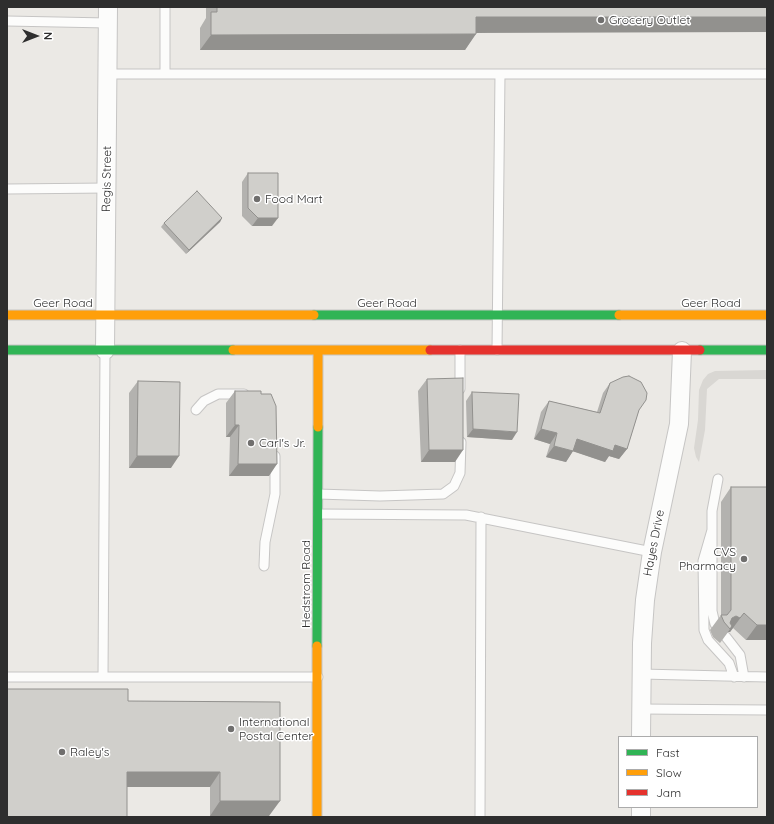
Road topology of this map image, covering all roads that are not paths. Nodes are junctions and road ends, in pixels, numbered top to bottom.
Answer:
1 (166, 7) edge
2 (108, 15) edge
3 (7, 21) edge
4 (108, 74) junction
5 (165, 74) junction
6 (500, 74) junction
7 (767, 74) edge
8 (107, 188) junction
9 (7, 189) edge
10 (7, 314) edge
11 (105, 314) junction
12 (497, 315) junction
13 (767, 315) edge
14 (7, 350) edge
15 (105, 350) junction
16 (318, 350) junction
17 (460, 350) junction
18 (497, 350) junction
19 (767, 350) edge
20 (682, 351) junction
21 (255, 395) edge
22 (460, 398) edge
23 (196, 410) dead end
24 (461, 435) edge
25 (275, 443) edge
26 (718, 479) dead end
27 (318, 494) junction
28 (318, 514) junction
29 (481, 518) junction
30 (712, 530) junction
31 (652, 552) junction
32 (264, 566) dead end
33 (715, 624) dead end
34 (726, 637) edge
35 (641, 674) junction
36 (7, 677) edge
37 (103, 677) junction
38 (318, 677) junction
39 (734, 677) junction
40 (744, 677) junction
41 (767, 678) edge
42 (641, 709) junction
43 (767, 710) edge
44 (641, 736) edge
45 (317, 817) edge
46 (480, 817) edge

1 - 5 lane
2 - 3 lane
2 - 4 street, Regis Street
4 - 5 lane
4 - 8 street, Regis Street
5 - 6 lane
6 - 7 lane
6 - 12 lane
8 - 9 lane
8 - 11 street, Regis Street
10 - 11 main road, Geer Road
11 - 12 main road, Geer Road
11 - 15 street, Regis Street
12 - 13 main road, Geer Road
12 - 18 lane
14 - 15 main road
15 - 16 main road
15 - 37 lane
16 - 17 main road
16 - 27 main road, Hedstrom Road
17 - 18 main road
17 - 22 lane
18 - 20 main road
19 - 20 main road
20 - 31 street, Hayes Drive
21 - 23 lane
24 - 27 lane
25 - 32 lane
26 - 30 lane
27 - 28 main road, Hedstrom Road
28 - 29 lane
28 - 38 main road, Hedstrom Road
29 - 31 lane
29 - 46 lane
30 - 33 lane
30 - 39 lane
31 - 35 street, Hayes Drive
34 - 40 lane
35 - 39 lane
35 - 42 street, Hayes Drive
36 - 37 lane
37 - 38 lane
38 - 45 main road, Hedstrom Road
39 - 40 lane
40 - 41 lane
42 - 43 lane
42 - 44 street, Hayes Drive

